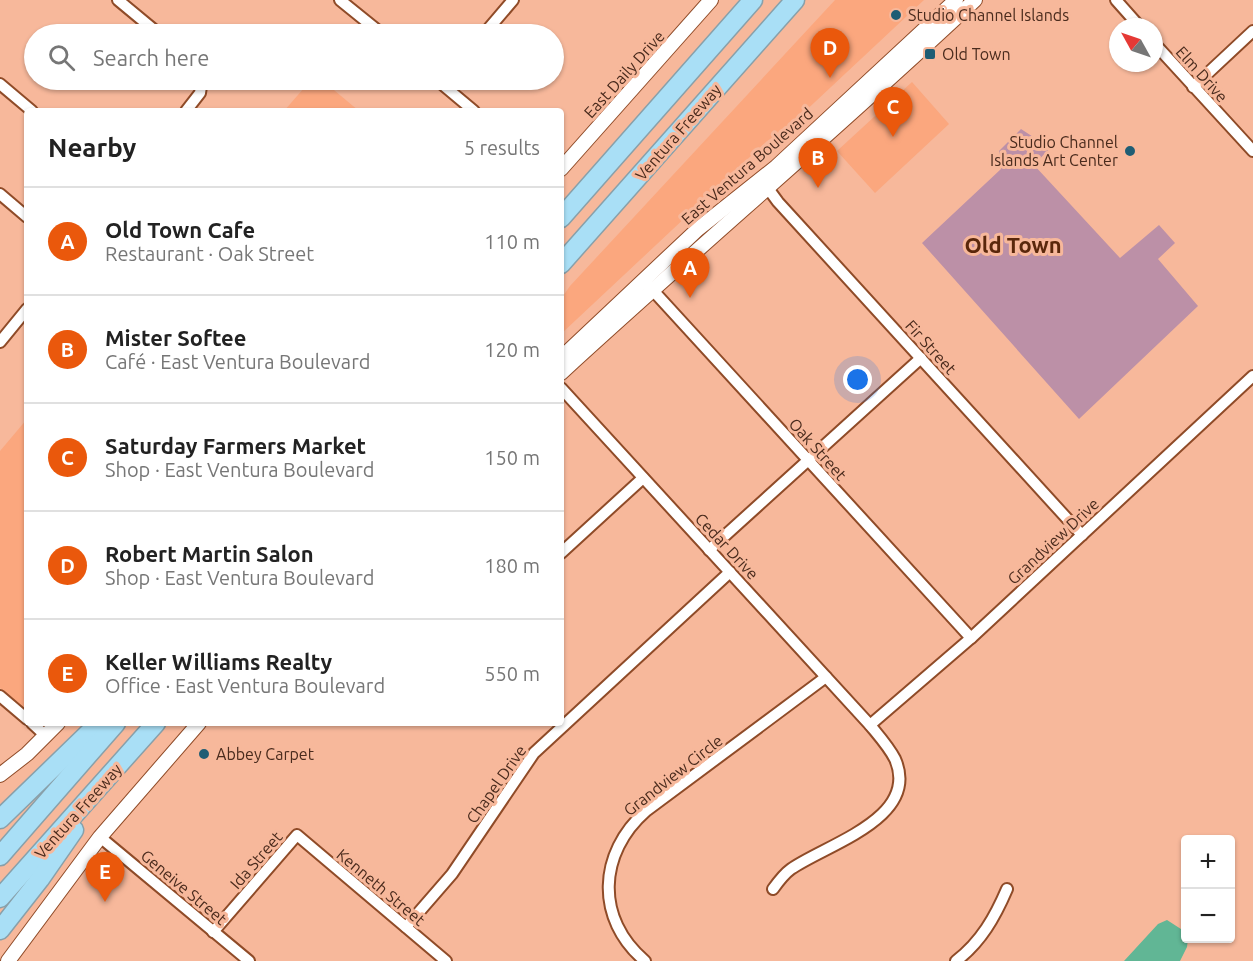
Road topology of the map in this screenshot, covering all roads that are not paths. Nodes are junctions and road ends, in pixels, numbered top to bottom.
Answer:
1 (118, 0) edge
2 (340, 0) edge
3 (513, 0) edge
4 (711, 0) edge
5 (753, 0) edge
6 (795, 0) edge
7 (956, 0) edge
8 (975, 0) edge
9 (1116, 0) edge
10 (1132, 18) edge
11 (147, 24) edge
12 (370, 24) edge
13 (493, 24) edge
14 (1253, 31) edge
15 (1163, 53) edge
16 (0, 84) edge
17 (1193, 87) junction
18 (200, 90) edge
19 (452, 90) edge
20 (28, 108) edge
21 (188, 108) edge
22 (471, 108) edge
23 (1253, 151) edge
24 (564, 166) edge
25 (764, 183) junction
26 (0, 194) edge
27 (24, 214) edge
28 (564, 215) edge
29 (564, 261) edge
30 (648, 285) junction
31 (24, 313) edge
32 (0, 342) edge
33 (564, 355) edge
34 (921, 358) junction
35 (564, 370) edge
36 (1253, 375) edge
37 (564, 391) edge
38 (808, 460) junction
39 (643, 478) junction
40 (1082, 535) junction
41 (710, 549) junction
42 (564, 550) edge
43 (730, 572) junction
44 (971, 638) junction
45 (826, 677) junction
46 (0, 696) edge
47 (24, 716) edge
48 (564, 725) edge
49 (870, 725) junction
50 (35, 726) edge
51 (55, 726) edge
52 (96, 726) edge
53 (113, 726) edge
54 (153, 726) edge
55 (196, 726) edge
56 (563, 726) edge
57 (46, 736) junction
58 (120, 764) junction
59 (0, 775) edge
60 (0, 819) edge
61 (297, 836) joint
62 (100, 837) junction
63 (0, 856) edge
64 (772, 889) dead end
65 (1007, 889) dead end
66 (0, 898) edge
67 (406, 927) junction
68 (0, 930) edge
69 (213, 932) junction
70 (8, 961) edge
71 (249, 961) edge
72 (446, 961) edge
73 (645, 961) edge
74 (956, 961) edge

1 - 11 street
2 - 12 street
3 - 13 street
4 - 24 main road, East Daily Drive
5 - 28 highway, Ventura Freeway
6 - 29 highway, Ventura Freeway
7 - 25 main road, East Ventura Boulevard
8 - 25 main road, East Ventura Boulevard
9 - 10 street
14 - 17 street
15 - 17 street, Elm Drive
16 - 20 street
17 - 23 street, Elm Drive
18 - 21 street
19 - 22 street
25 - 30 main road, East Ventura Boulevard
25 - 34 street, Fir Street
26 - 27 street
30 - 33 main road, East Ventura Boulevard
30 - 35 main road, East Ventura Boulevard
30 - 38 street, Oak Street
31 - 32 street
34 - 38 street
34 - 40 street, Fir Street
36 - 40 street, Grandview Drive
37 - 39 street, Cedar Drive
38 - 41 street
38 - 44 street, Oak Street
39 - 41 street, Cedar Drive
39 - 42 street
40 - 44 street, Grandview Drive
41 - 43 street, Cedar Drive
43 - 45 street, Cedar Drive
43 - 48 street, Chapel Drive
44 - 49 street, Grandview Drive
45 - 49 street, Cedar Drive
45 - 73 street, Grandview Circle
46 - 47 street
49 - 64 street, Cedar Drive
50 - 57 street
51 - 57 main road
52 - 60 highway
53 - 63 highway, Ventura Freeway
54 - 58 highway, Ventura Freeway
55 - 62 main road
56 - 67 street, Chapel Drive
57 - 59 main road
58 - 66 highway, Ventura Freeway
58 - 68 highway
61 - 67 street, Kenneth Street
61 - 69 street, Ida Street
62 - 69 street, Geneive Street
62 - 70 main road
65 - 74 street
67 - 72 street, Kenneth Street
69 - 71 street, Geneive Street

